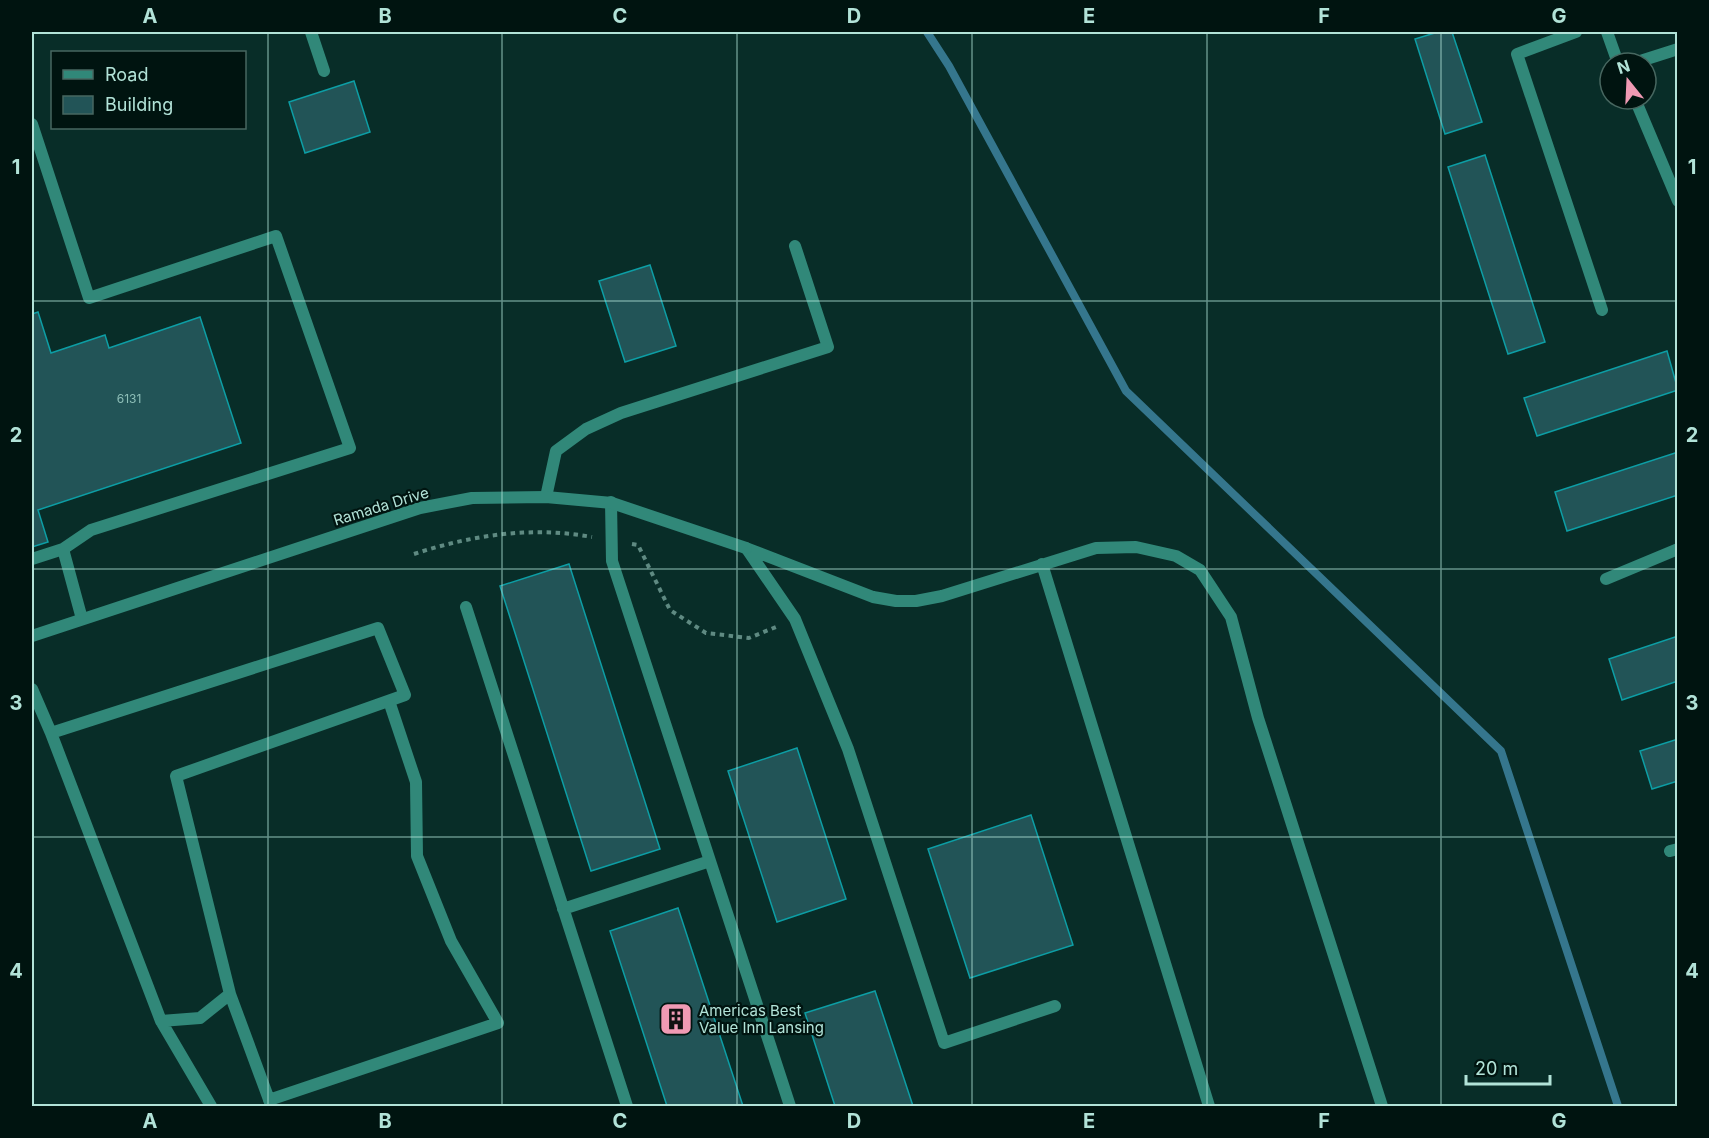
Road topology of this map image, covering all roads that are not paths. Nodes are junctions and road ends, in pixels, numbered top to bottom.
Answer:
1 (311, 32) edge
2 (1576, 32) edge
3 (1607, 32) edge
4 (1677, 48) edge
5 (1614, 51) edge
6 (1658, 55) edge
7 (324, 71) dead end
8 (1640, 111) edge
9 (32, 124) edge
10 (1677, 201) edge
11 (795, 246) dead end
12 (1602, 310) dead end
13 (546, 497) junction
14 (611, 502) junction
15 (746, 548) junction
16 (63, 549) junction
17 (1677, 549) edge
18 (32, 559) edge
19 (1042, 564) junction
20 (1606, 579) dead end
21 (466, 607) dead end
22 (82, 619) junction
23 (32, 636) edge
24 (32, 689) edge
25 (389, 701) junction
26 (51, 733) junction
27 (710, 861) junction
28 (563, 909) junction
29 (230, 994) junction
30 (1055, 1006) dead end
31 (161, 1021) junction
32 (271, 1103) edge
33 (211, 1107) edge
34 (627, 1107) edge
35 (790, 1107) edge
36 (1209, 1107) edge
37 (1382, 1107) edge

1 - 7 street
2 - 12 street
3 - 5 street
4 - 6 street
8 - 10 street
9 - 16 street
11 - 13 street
13 - 14 street, Ramada Drive
13 - 22 street, Ramada Drive
14 - 15 street, Ramada Drive
14 - 27 street
15 - 19 street, Ramada Drive
15 - 30 street
16 - 18 street
16 - 22 street
17 - 20 street
19 - 36 street
19 - 37 street, Ramada Drive
21 - 28 street
22 - 23 street, Ramada Drive
24 - 26 street
25 - 26 street
25 - 29 street
25 - 32 street
26 - 31 street
27 - 28 street
27 - 35 street
28 - 34 street
29 - 31 street
29 - 32 street
31 - 33 street

